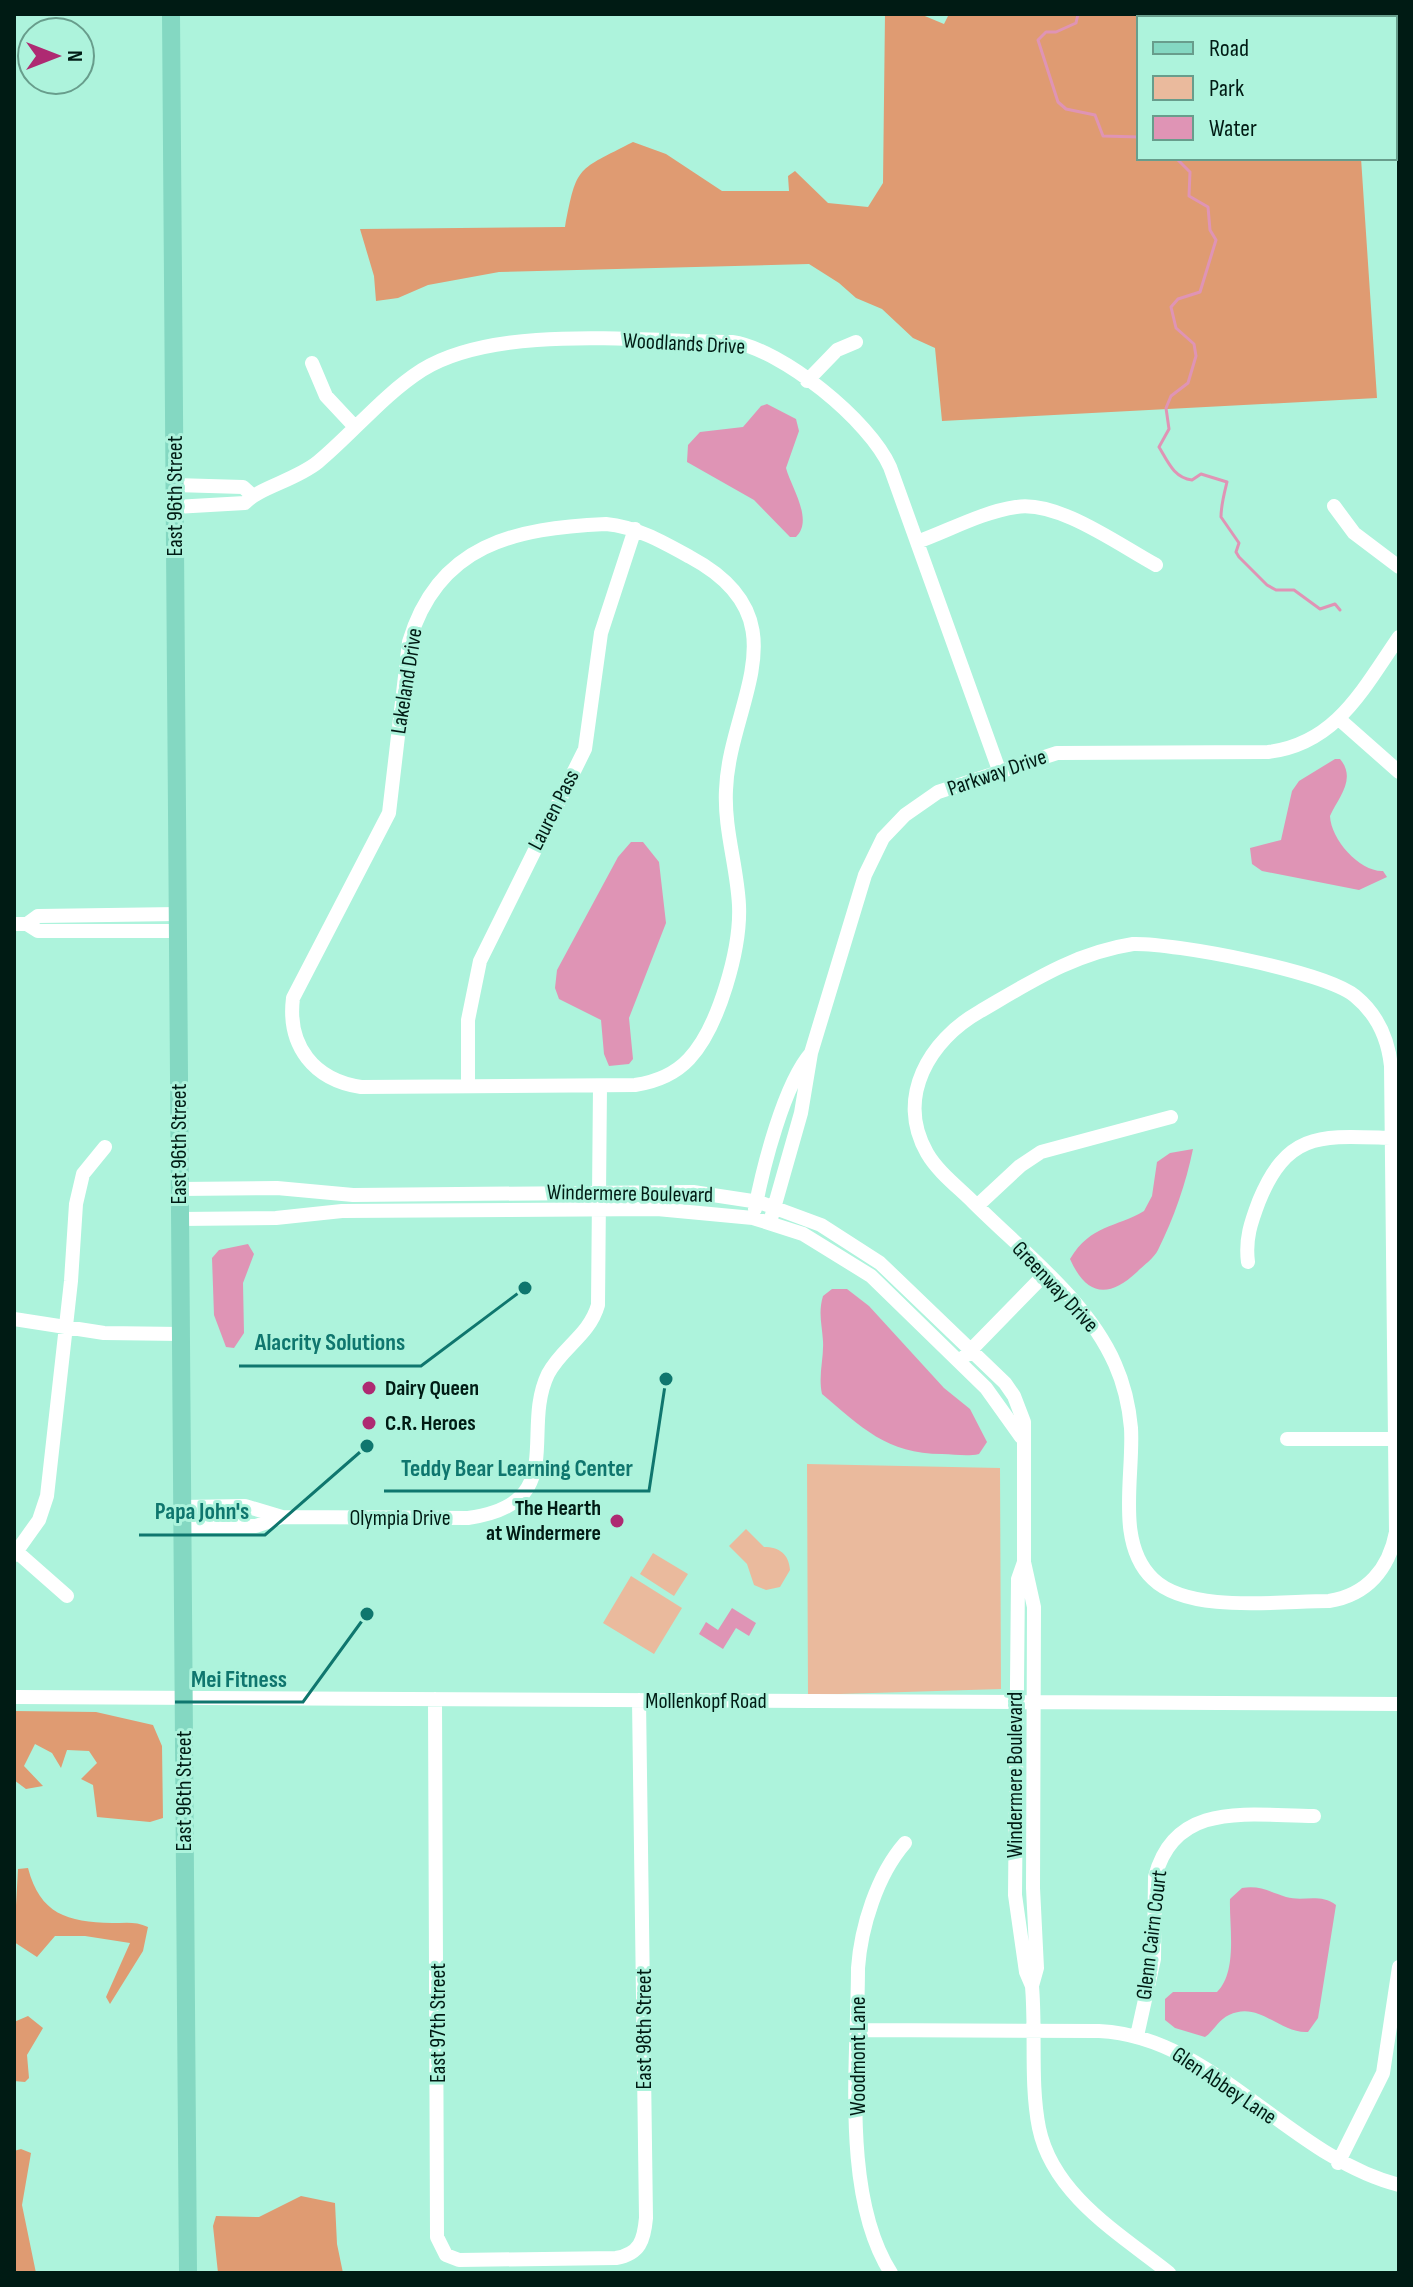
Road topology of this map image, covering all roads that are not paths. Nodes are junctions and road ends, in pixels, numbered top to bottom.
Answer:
1 (171, 14) edge
2 (856, 342) dead end
3 (312, 363) dead end
4 (807, 381) junction
5 (355, 427) junction
6 (175, 485) junction
7 (252, 495) junction
8 (1334, 506) dead end
9 (175, 507) junction
10 (635, 529) junction
11 (917, 542) junction
12 (1156, 565) dead end
13 (1399, 567) edge
14 (1399, 637) edge
15 (1339, 719) junction
16 (999, 770) junction
17 (1399, 772) edge
18 (178, 923) junction
19 (21, 924) edge
20 (811, 1053) junction
21 (468, 1086) junction
22 (600, 1086) junction
23 (1171, 1117) dead end
24 (1391, 1138) junction
25 (105, 1147) dead end
26 (180, 1189) junction
27 (600, 1192) junction
28 (757, 1201) junction
29 (775, 1206) junction
30 (977, 1206) junction
31 (600, 1209) junction
32 (753, 1218) junction
33 (180, 1219) junction
34 (770, 1222) junction
35 (1248, 1262) dead end
36 (1045, 1274) junction
37 (14, 1319) edge
38 (66, 1329) junction
39 (181, 1334) junction
40 (971, 1350) junction
41 (959, 1362) junction
42 (1021, 1437) junction
43 (1287, 1439) dead end
44 (1395, 1439) junction
45 (182, 1507) junction
46 (282, 1517) junction
47 (182, 1526) junction
48 (16, 1554) edge
49 (1024, 1562) junction
50 (67, 1596) dead end
51 (14, 1697) edge
52 (183, 1697) junction
53 (435, 1699) junction
54 (639, 1700) junction
55 (1015, 1701) junction
56 (1035, 1702) junction
57 (1399, 1704) edge
58 (1314, 1816) dead end
59 (905, 1843) dead end
60 (1399, 1967) edge
61 (1032, 1986) junction
62 (858, 2030) junction
63 (1036, 2031) junction
64 (1137, 2036) junction
65 (1338, 2163) junction
66 (1399, 2185) edge
67 (534, 2258) joint
68 (188, 2273) edge
69 (891, 2273) edge
70 (1169, 2273) edge

1 - 6 main road, East 96th Street
2 - 4 street
3 - 5 street
4 - 5 street, Woodlands Drive
4 - 11 street, Woodlands Drive
5 - 7 street, Woodlands Drive
6 - 7 street
6 - 9 main road, East 96th Street
7 - 9 street, Woodlands Drive
8 - 13 street
9 - 18 main road, East 96th Street
10 - 21 street, Lauren Pass
10 - 21 street, Lakeland Drive
10 - 22 street, Lakeland Drive
11 - 12 street
11 - 16 street, Woodlands Drive
14 - 15 street, Parkway Drive
15 - 16 street, Parkway Drive
15 - 17 street
16 - 20 street, Parkway Drive
18 - 19 street
18 - 26 main road, East 96th Street
20 - 28 street, Parkway Drive
20 - 29 street, Parkway Drive
21 - 22 street, Lakeland Drive
22 - 27 street, Olympia Drive
23 - 30 street
24 - 30 street, Greenway Drive
24 - 35 street
24 - 44 street, Greenway Drive
25 - 38 street
26 - 27 street, Windermere Boulevard
26 - 33 main road, East 96th Street
27 - 28 street, Windermere Boulevard
27 - 31 street, Olympia Drive
28 - 29 street, Windermere Boulevard
28 - 32 street, Parkway Drive
29 - 34 street, Parkway Drive
29 - 40 street, Windermere Boulevard
30 - 36 street, Greenway Drive
31 - 32 street, Windermere Boulevard
31 - 33 street, Windermere Boulevard
31 - 46 street, Olympia Drive
32 - 34 street, Windermere Boulevard
33 - 39 main road, East 96th Street
34 - 41 street, Windermere Boulevard
36 - 40 street
36 - 44 street, Greenway Drive
37 - 38 street
38 - 39 street
38 - 48 street
39 - 45 main road, East 96th Street
40 - 41 street
40 - 42 street, Windermere Boulevard
41 - 42 street, Windermere Boulevard
42 - 49 street, Windermere Boulevard
43 - 44 street
45 - 46 street, Olympia Drive
45 - 47 main road, East 96th Street
46 - 47 street, Olympia Drive
47 - 52 main road, East 96th Street
48 - 50 street
49 - 55 street, Windermere Boulevard
49 - 56 street, Windermere Boulevard
51 - 52 street, Mollenkopf Road
52 - 53 street, Mollenkopf Road
52 - 68 main road, East 96th Street
53 - 54 street, Mollenkopf Road
53 - 67 street, East 97th Street
54 - 55 street, Mollenkopf Road
54 - 67 street, East 98th Street
55 - 56 street, Mollenkopf Road
55 - 61 street, Windermere Boulevard
56 - 57 street, Mollenkopf Road
56 - 61 street, Windermere Boulevard
58 - 64 street, Glenn Cairn Court
59 - 62 street, Woodmont Lane
60 - 65 street
61 - 63 street, Windermere Boulevard
62 - 63 street, Glen Abbey Lane
62 - 69 street, Woodmont Lane
63 - 64 street, Glen Abbey Lane
63 - 70 street, Windermere Boulevard
64 - 65 street, Glen Abbey Lane
65 - 66 street, Glen Abbey Lane

